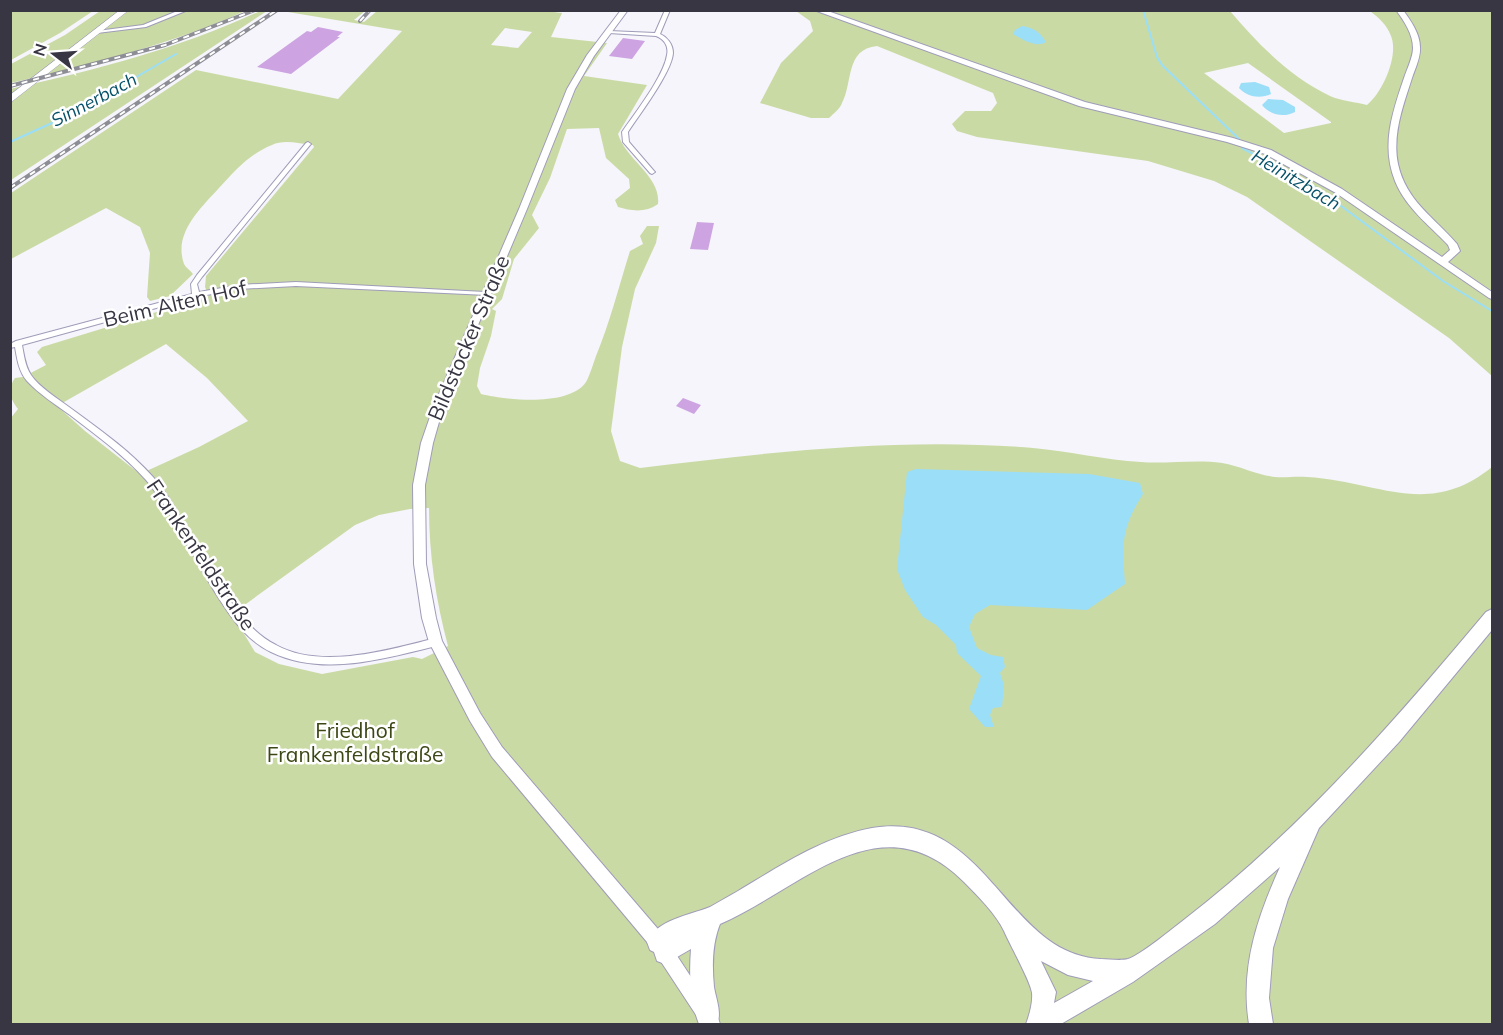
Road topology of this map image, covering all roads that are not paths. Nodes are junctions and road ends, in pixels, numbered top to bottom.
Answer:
1 (125, 10) edge
2 (186, 10) edge
3 (625, 10) edge
4 (668, 10) edge
5 (817, 10) edge
6 (1399, 10) edge
7 (97, 32) junction
8 (609, 32) junction
9 (657, 35) junction
10 (10, 100) edge
11 (309, 144) dead end
12 (652, 172) dead end
13 (1442, 261) junction
14 (485, 294) junction
15 (196, 295) junction
16 (1492, 296) edge
17 (14, 345) edge
18 (1492, 617) edge
19 (436, 642) junction
20 (1313, 819) junction
21 (714, 919) junction
22 (1009, 919) junction
23 (662, 948) junction
24 (1131, 970) junction
25 (710, 1021) edge
26 (1039, 1024) edge
27 (1261, 1024) edge

1 - 7 main road
2 - 7 street
3 - 8 street, Bildstocker Straße
4 - 9 street
5 - 13 street
6 - 13 street
7 - 10 main road
8 - 9 street
8 - 14 street, Bildstocker Straße
9 - 12 street
11 - 15 street
13 - 16 street
14 - 15 street, Beim Alten Hof
14 - 19 street, Bildstocker Straße
15 - 17 street, Beim Alten Hof
17 - 19 street, Frankenfeldstraße
18 - 20 highway
19 - 23 street, Bildstocker Straße
20 - 24 highway
20 - 27 highway
21 - 22 highway
21 - 23 highway
21 - 25 highway
22 - 24 highway
22 - 26 highway
23 - 25 street, Bildstocker Straße
24 - 26 highway

